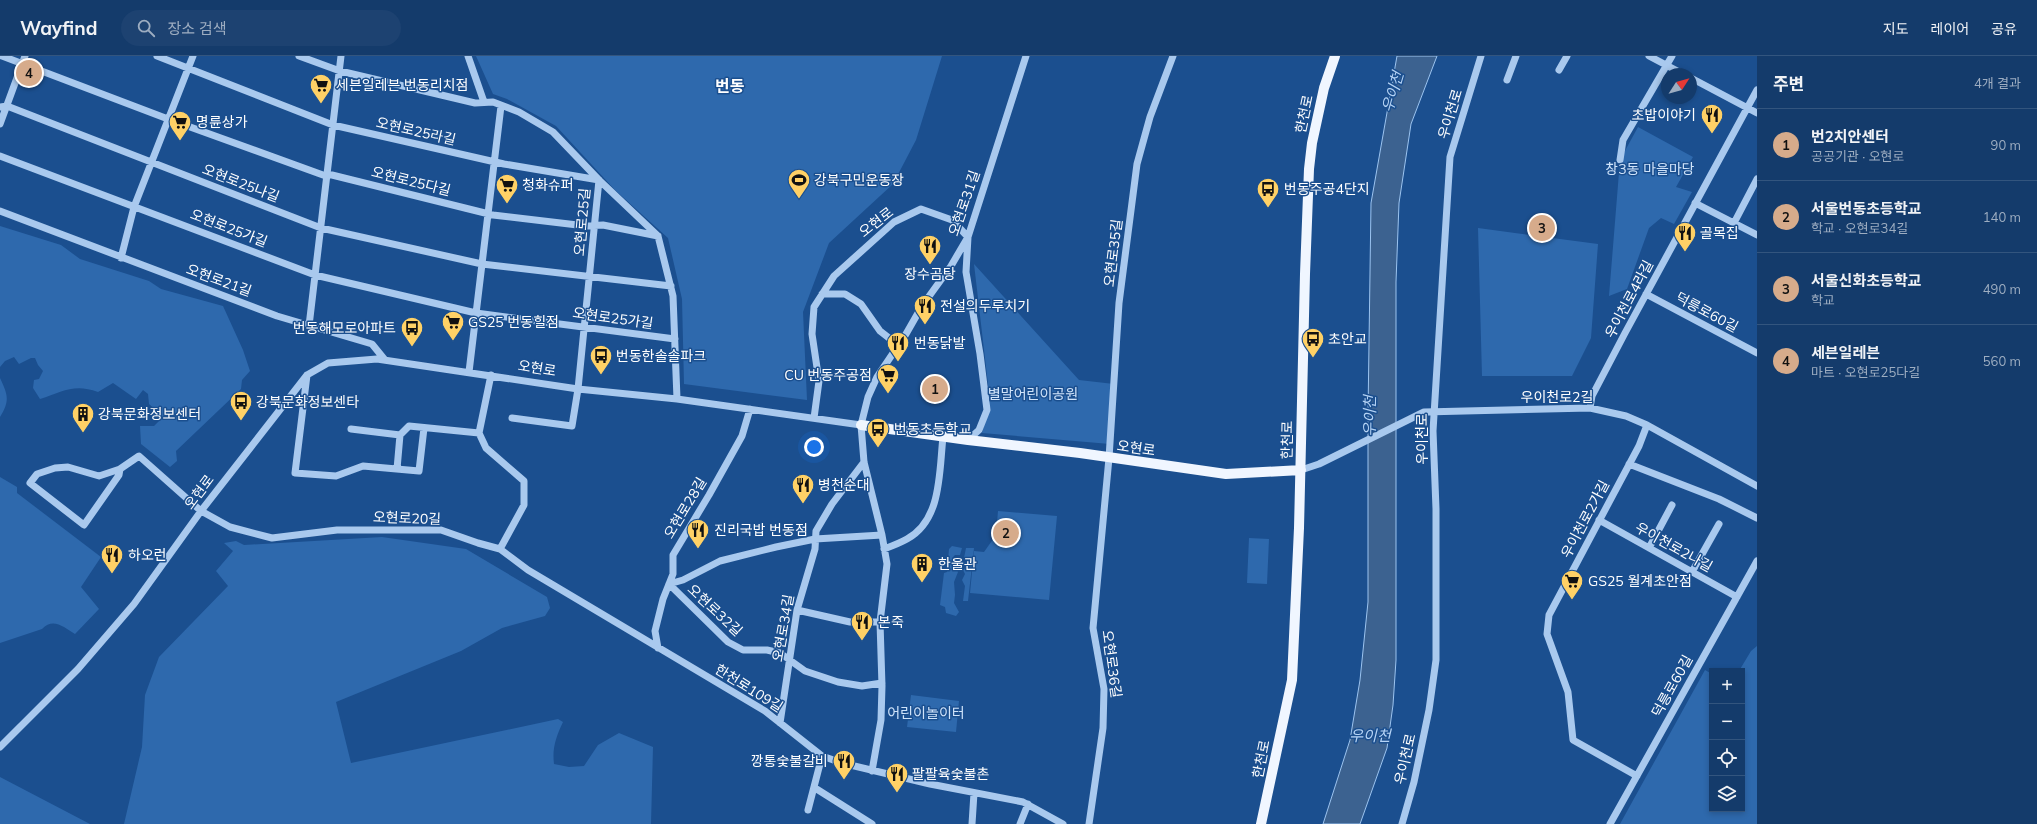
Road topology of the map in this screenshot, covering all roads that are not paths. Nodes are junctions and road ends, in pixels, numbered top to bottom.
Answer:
1 (2, 56) edge
2 (25, 56) edge
3 (157, 56) edge
4 (193, 56) edge
5 (299, 56) edge
6 (341, 56) edge
7 (468, 56) edge
8 (1026, 56) edge
9 (1173, 56) edge
10 (1335, 56) edge
11 (1481, 56) edge
12 (1516, 56) edge
13 (1567, 56) edge
14 (1649, 56) edge
15 (1672, 56) edge
16 (22, 64) junction
17 (1667, 65) junction
18 (189, 68) junction
19 (1672, 68) edge
20 (1559, 70) dead end
21 (340, 71) junction
22 (1507, 80) dead end
23 (1697, 81) edge
24 (1757, 90) edge
25 (484, 102) junction
26 (3, 106) edge
27 (502, 106) junction
28 (1748, 108) junction
29 (1757, 113) edge
30 (168, 119) junction
31 (0, 124) edge
32 (333, 125) junction
33 (0, 156) edge
34 (1620, 160) dead end
35 (151, 162) junction
36 (494, 162) junction
37 (328, 174) junction
38 (1757, 179) edge
39 (599, 180) junction
40 (1696, 203) junction
41 (134, 207) junction
42 (0, 211) edge
43 (488, 214) junction
44 (1734, 223) junction
45 (596, 226) junction
46 (321, 228) junction
47 (1757, 235) edge
48 (658, 236) junction
49 (968, 237) junction
50 (121, 258) junction
51 (482, 264) junction
52 (315, 275) junction
53 (590, 277) junction
54 (671, 286) junction
55 (822, 294) junction
56 (1646, 294) junction
57 (476, 313) junction
58 (309, 326) junction
59 (585, 327) junction
60 (675, 339) junction
61 (898, 345) junction
62 (1757, 353) edge
63 (385, 360) junction
64 (469, 372) junction
65 (307, 375) junction
66 (491, 375) junction
67 (578, 388) junction
68 (677, 399) junction
69 (1590, 408) junction
70 (750, 409) junction
71 (1434, 411) junction
72 (512, 418) dead end
73 (814, 418) junction
74 (861, 425) junction
75 (1647, 425) junction
76 (424, 428) junction
77 (351, 429) dead end
78 (479, 433) junction
79 (400, 435) junction
80 (943, 437) junction
81 (968, 440) junction
82 (1109, 458) junction
83 (864, 462) junction
84 (1629, 464) junction
85 (397, 469) junction
86 (120, 470) junction
87 (1301, 470) junction
88 (1757, 486) edge
89 (1672, 505) dead end
90 (201, 511) junction
91 (1757, 518) edge
92 (1599, 520) junction
93 (1719, 524) dead end
94 (882, 535) junction
95 (815, 539) junction
96 (1649, 548) junction
97 (500, 549) junction
98 (884, 549) junction
99 (1757, 561) edge
100 (1692, 572) junction
101 (669, 584) junction
102 (1737, 597) junction
103 (797, 610) junction
104 (880, 622) junction
105 (658, 648) junction
106 (790, 659) junction
107 (882, 684) junction
108 (780, 723) junction
109 (0, 747) edge
110 (822, 756) junction
111 (872, 771) junction
112 (1637, 776) junction
113 (815, 788) junction
114 (974, 793) junction
115 (1028, 804) junction
116 (808, 810) dead end
117 (872, 824) edge
118 (972, 824) edge
119 (1020, 824) edge
120 (1063, 824) edge
121 (1089, 824) edge
122 (1261, 824) edge
123 (1402, 824) edge
124 (1610, 824) edge

1 - 16 street, 오현로25다길
2 - 16 street
3 - 18 street, 오현로25라길
4 - 18 street
5 - 21 street, 오현로25길
6 - 21 street
7 - 25 street
8 - 49 street, 오현로31길
9 - 82 street, 오현로35길
10 - 87 main road, 한천로
11 - 71 street, 우이천로
12 - 22 street
13 - 20 street
14 - 17 street
15 - 17 street
16 - 26 street
16 - 30 street, 오현로25다길
17 - 19 street
17 - 34 street
18 - 30 street
18 - 32 street, 오현로25라길
21 - 25 street, 오현로25길
21 - 32 street
23 - 28 street
24 - 28 street, 우이천로4라길
25 - 27 street, 오현로25길
26 - 31 street
26 - 35 street, 오현로25나길
27 - 36 street
27 - 39 street, 오현로25길
28 - 29 street
28 - 40 street, 우이천로4라길
30 - 35 street
30 - 37 street, 오현로25다길
32 - 36 street, 오현로25라길
32 - 37 street
33 - 41 street, 오현로25가길
35 - 41 street
35 - 46 street, 오현로25나길
36 - 39 street, 오현로25라길
36 - 43 street
37 - 43 street, 오현로25다길
37 - 46 street
38 - 44 street
39 - 45 street, 오현로25길
39 - 48 street
40 - 44 street
40 - 56 street, 우이천로4라길
41 - 50 street
41 - 52 street, 오현로25가길
42 - 50 street, 오현로21길
43 - 45 street, 오현로25다길
43 - 51 street
44 - 47 street
45 - 48 street, 오현로25다길
45 - 53 street, 오현로25길
46 - 51 street, 오현로25나길
46 - 52 street
48 - 54 street
49 - 55 street, 오현로
49 - 61 street, 오현로31길
49 - 81 street
50 - 58 street, 오현로21길
51 - 53 street, 오현로25나길
51 - 57 street
52 - 57 street, 오현로25가길
52 - 58 street
53 - 54 street, 오현로25나길
53 - 59 street, 오현로25길
54 - 60 street
55 - 61 street
55 - 73 street, 오현로
56 - 62 street, 덕릉로60길
56 - 69 street, 우이천로4라길
57 - 59 street, 오현로25가길
57 - 64 street
58 - 63 street, 오현로21길
59 - 60 street, 오현로25가길
59 - 67 street, 오현로25길
60 - 68 street
61 - 74 street, 오현로31길
63 - 64 street, 오현로
63 - 65 street, 오현로
64 - 66 street, 오현로
65 - 85 street
65 - 90 street, 오현로
66 - 67 street, 오현로
66 - 78 street
67 - 68 street, 오현로
67 - 72 street
68 - 70 street, 오현로
69 - 71 street, 우이천로2길
69 - 75 street, 우이천로2길
70 - 73 street, 오현로
70 - 101 street, 오현로28길
71 - 87 street, 우이천로2길
71 - 123 street, 우이천로
73 - 74 street, 오현로
74 - 80 main road, 오현로
74 - 83 street
75 - 84 street, 우이천로2가길
75 - 88 street, 우이천로2길
76 - 78 street
76 - 79 street
76 - 85 street
77 - 79 street
78 - 97 street
79 - 85 street
80 - 81 main road, 오현로
80 - 98 street
81 - 82 main road, 오현로
82 - 87 main road, 오현로
82 - 121 street, 오현로36길
83 - 94 street
83 - 95 street, 오현로34길
84 - 91 street
84 - 92 street, 우이천로2가길
86 - 86 street
86 - 90 street, 오현로20길
87 - 122 main road, 한천로
89 - 96 street
90 - 97 street, 오현로20길
90 - 109 street, 오현로
92 - 96 street, 우이천로2나길
92 - 112 street, 우이천로2가길
93 - 100 street
94 - 95 street
94 - 98 street
95 - 101 street
95 - 103 street, 오현로34길
96 - 100 street, 우이천로2나길
97 - 105 street, 오현로20길
98 - 104 street
99 - 102 street, 덕릉로60길
100 - 102 street, 우이천로2나길
101 - 105 street, 오현로28길
101 - 106 street, 오현로32길
102 - 112 street, 덕릉로60길
103 - 104 street
103 - 106 street, 오현로34길
104 - 107 street
105 - 108 street, 한천로109길
106 - 107 street, 오현로32길
106 - 108 street, 오현로34길
107 - 111 street
108 - 110 street, 한천로109길
110 - 111 street, 한천로109길
110 - 113 street
111 - 114 street, 한천로109길
112 - 124 street, 덕릉로60길
113 - 116 street
113 - 117 street
114 - 115 street, 한천로109길
114 - 118 street
115 - 119 street
115 - 120 street, 한천로109길

